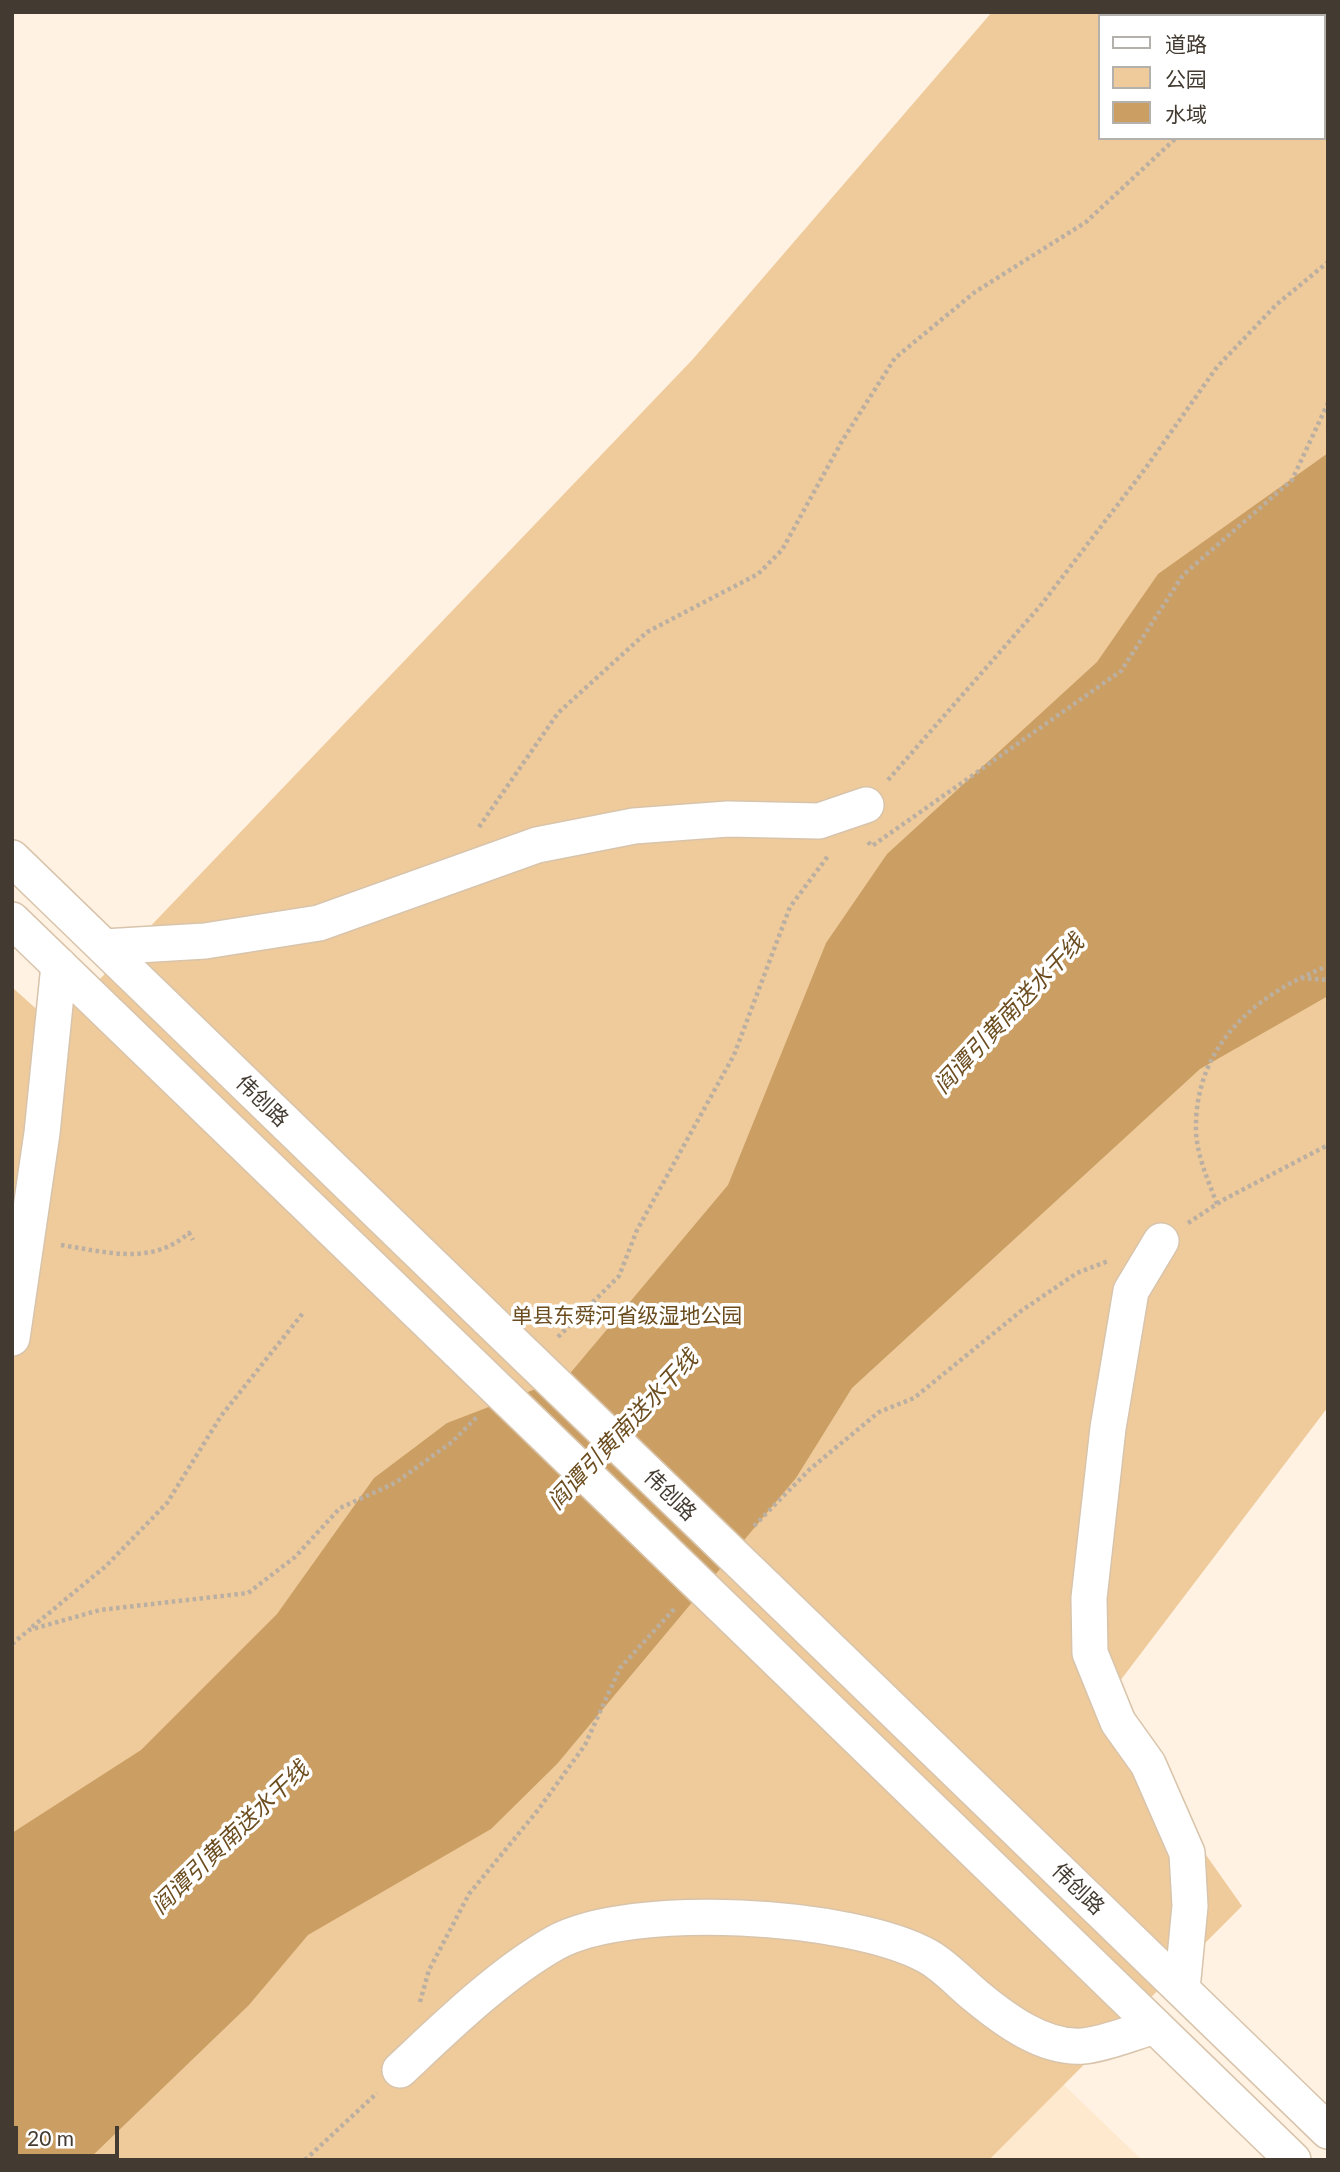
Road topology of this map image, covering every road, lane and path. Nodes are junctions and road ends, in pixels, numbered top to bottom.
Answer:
1 (1174, 140) edge
2 (1328, 262) edge
3 (1328, 403) edge
4 (866, 805) joint
5 (478, 829) dead end
6 (872, 846) dead end
7 (12, 858) edge
8 (12, 920) edge
9 (104, 947) junction
10 (59, 964) junction
11 (1328, 966) edge
12 (1297, 978) junction
13 (1328, 980) edge
14 (1328, 1144) edge
15 (1217, 1203) junction
16 (27, 1240) junction
17 (193, 1240) dead end
18 (1161, 1241) joint
19 (303, 1312) dead end
20 (12, 1338) edge
21 (29, 1630) dead end
22 (1182, 1989) junction
23 (1154, 2025) junction
24 (400, 2070) joint
25 (1328, 2131) edge
26 (306, 2160) edge
27 (1293, 2160) edge

1 - 5 path
2 - 4 path
3 - 6 path
4 - 9 street
7 - 9 street, 伟创路
8 - 10 street, 伟创路
9 - 22 street, 伟创路, bridge
10 - 16 street
10 - 23 street, 伟创路, bridge
11 - 12 path
12 - 13 path
12 - 15 path
14 - 15 path
15 - 18 path
16 - 17 path
16 - 20 street
18 - 22 street
19 - 21 path
22 - 25 street, 伟创路
23 - 24 street
23 - 27 street, 伟创路
24 - 26 path

